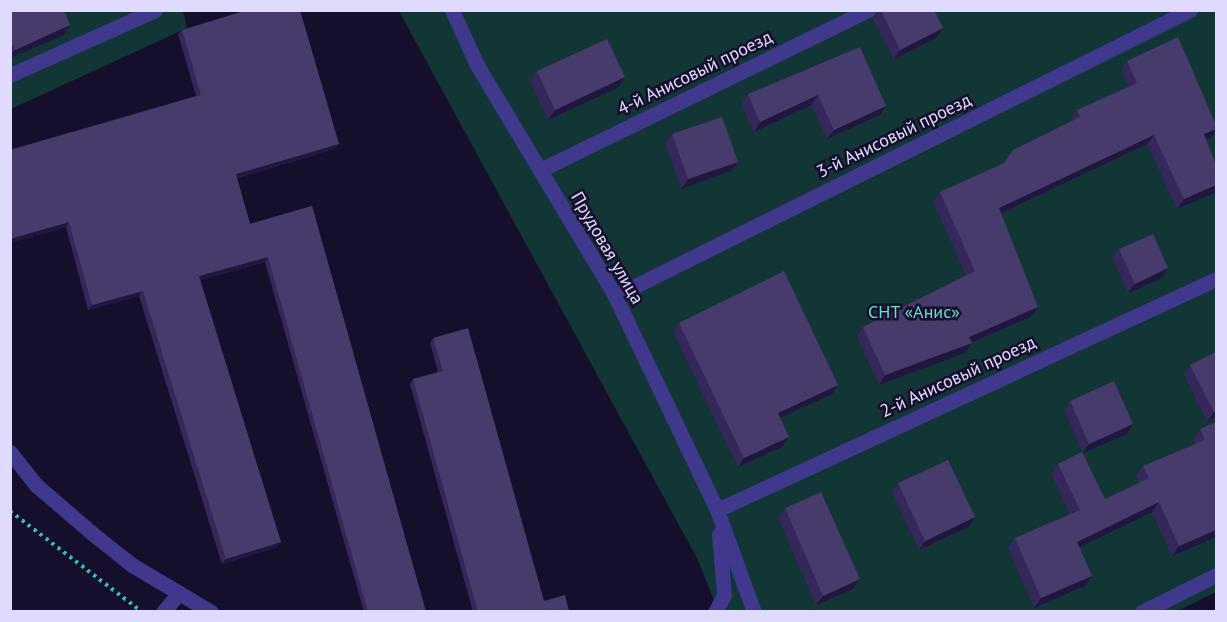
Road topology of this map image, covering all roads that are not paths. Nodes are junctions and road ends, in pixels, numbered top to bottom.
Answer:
1 (155, 10) edge
2 (452, 10) edge
3 (868, 10) edge
4 (1190, 10) edge
5 (10, 75) edge
6 (540, 170) junction
7 (1216, 279) edge
8 (615, 296) junction
9 (10, 452) edge
10 (717, 510) junction
11 (1216, 575) edge
12 (179, 593) junction
13 (163, 612) edge
14 (211, 612) edge
15 (716, 612) edge
16 (754, 612) edge
17 (1142, 612) edge

1 - 5 street
2 - 6 street, Прудовая улица
3 - 6 street, 4-й Анисовый проезд
4 - 8 street, 3-й Анисовый проезд
6 - 8 street, Прудовая улица
7 - 10 street, 2-й Анисовый проезд
8 - 10 street, Прудовая улица
9 - 12 street
10 - 15 street
10 - 16 street, Прудовая улица
11 - 17 street
12 - 13 street
12 - 14 street

